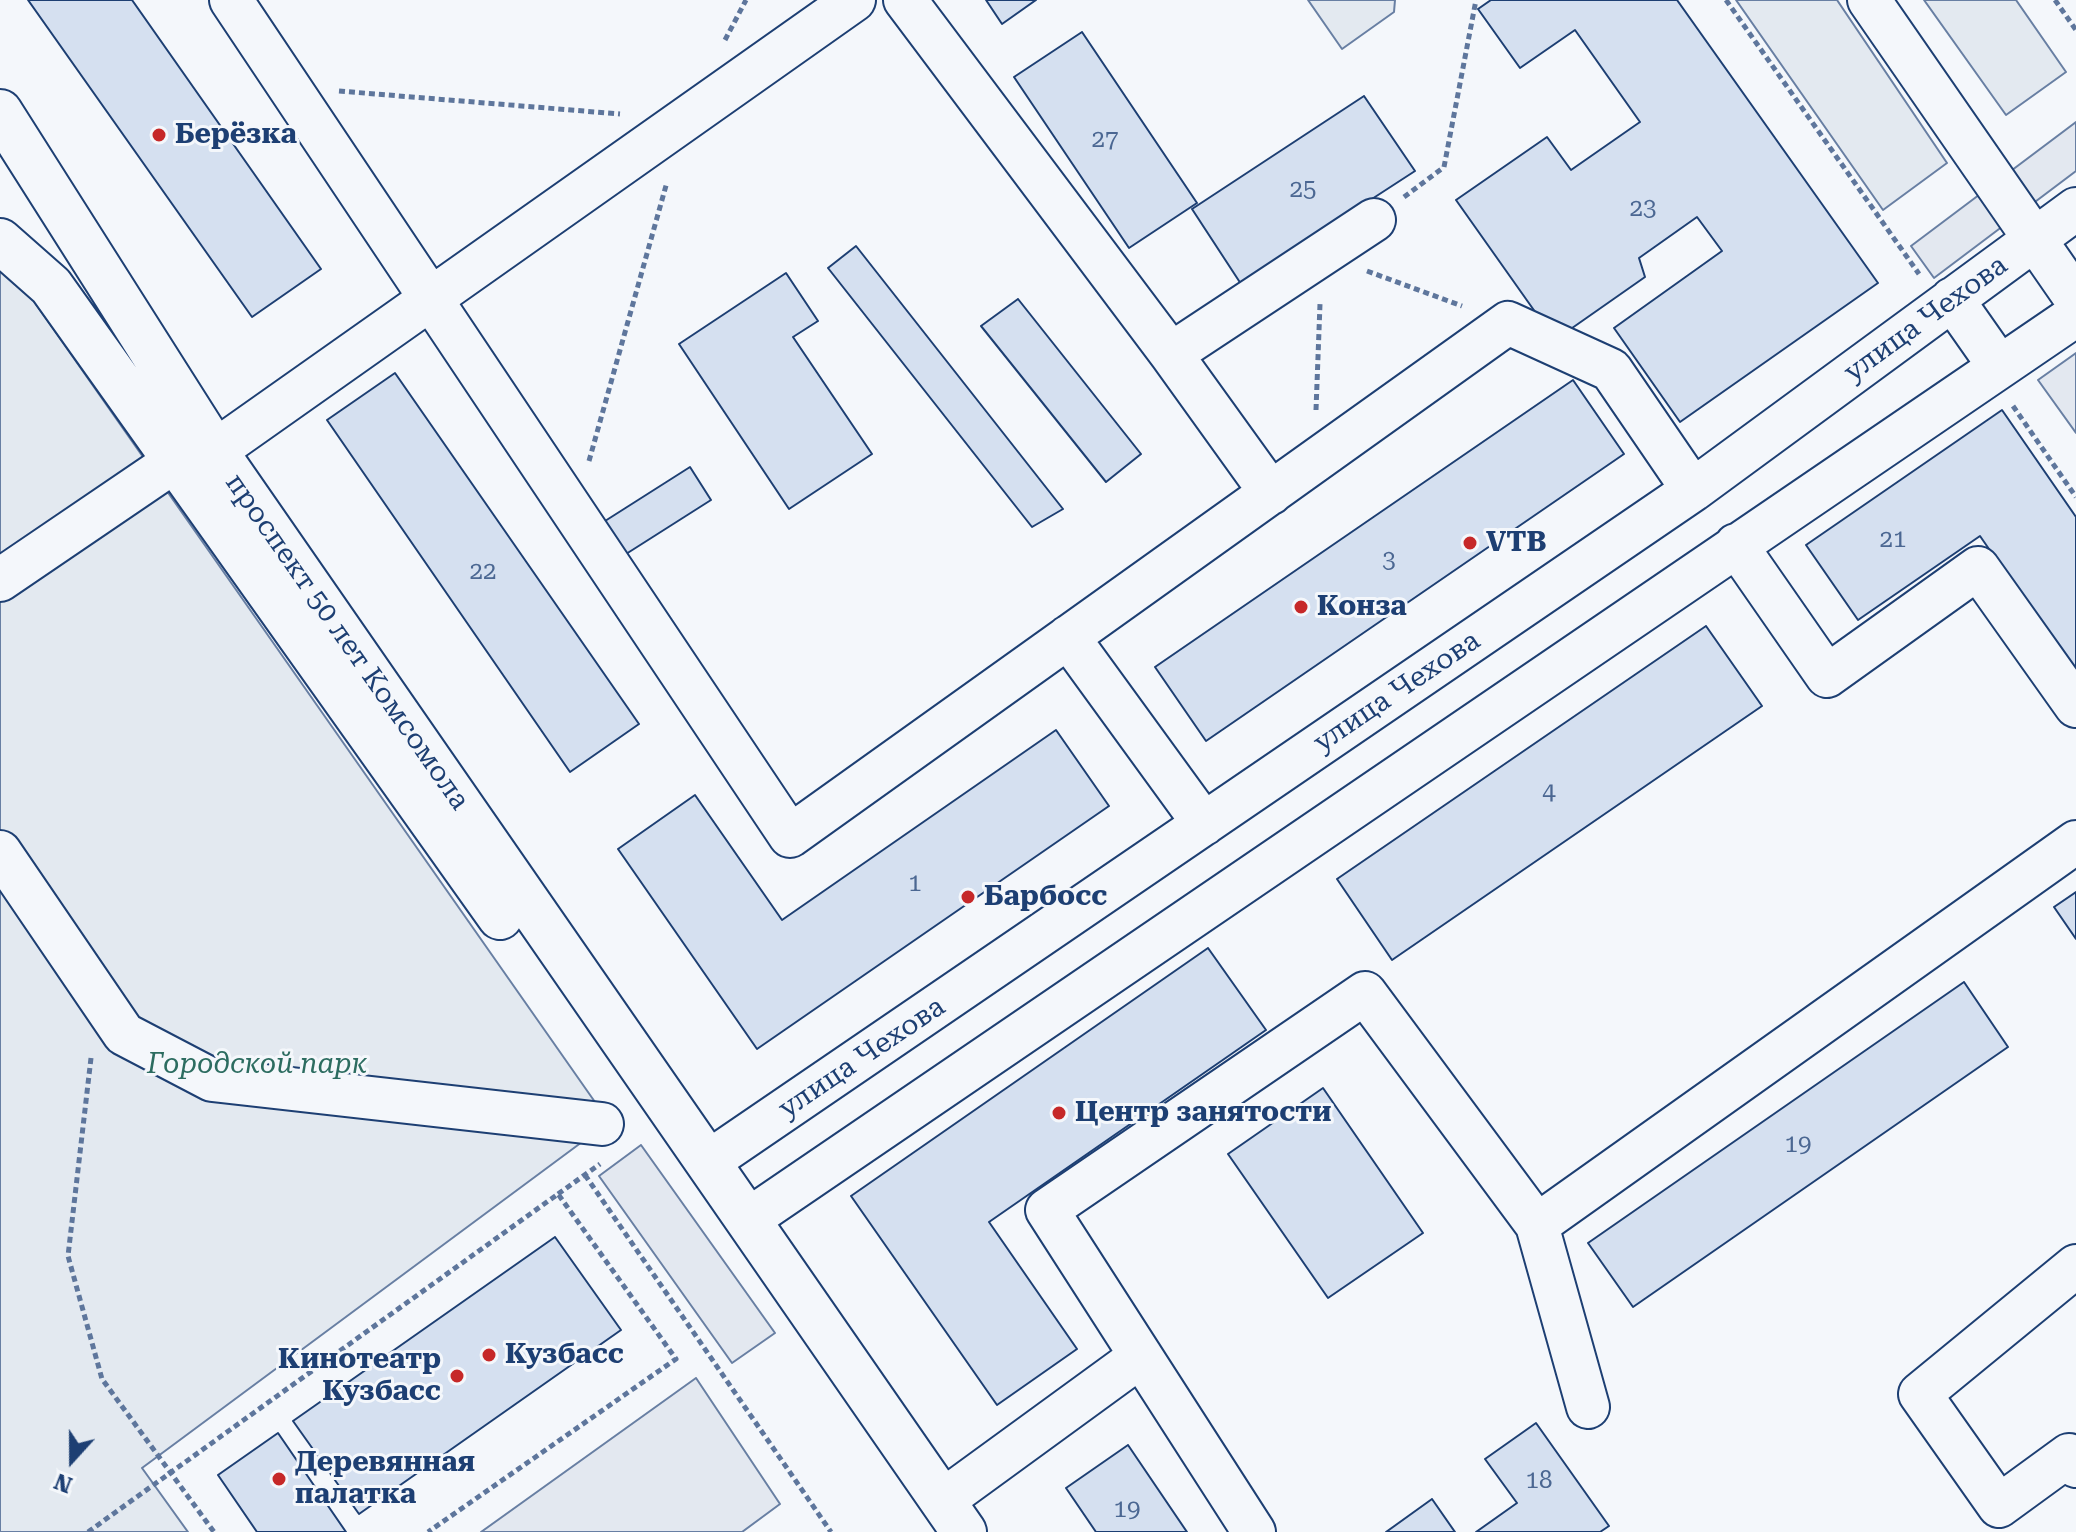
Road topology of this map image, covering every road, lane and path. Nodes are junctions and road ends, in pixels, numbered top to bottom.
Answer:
1 (231, 0) edge
2 (746, 0) edge
3 (854, 0) edge
4 (905, 0) edge
5 (1476, 0) edge
6 (1726, 0) edge
7 (1869, 0) edge
8 (2055, 0) edge
9 (2076, 30) edge
10 (718, 53) dead end
11 (290, 87) junction
12 (0, 112) edge
13 (621, 115) dead end
14 (668, 180) dead end
15 (2076, 209) edge
16 (1374, 220) joint
17 (2035, 239) junction
18 (0, 241) edge
19 (1321, 254) junction
20 (432, 297) junction
21 (2076, 299) edge
22 (1947, 303) junction
23 (2076, 315) edge
24 (1508, 323) junction
25 (1171, 354) junction
26 (1994, 369) junction
27 (195, 456) junction
28 (1315, 462) junction
29 (1693, 490) junction
30 (1271, 493) junction
31 (2076, 497) edge
32 (575, 512) junction
33 (1736, 545) junction
34 (0, 580) edge
35 (1068, 637) junction
36 (2076, 706) edge
37 (1204, 824) junction
38 (2076, 842) edge
39 (5, 865) edge
40 (98, 997) junction
41 (606, 1141) joint
42 (708, 1162) junction
43 (585, 1175) junction
44 (558, 1194) junction
45 (749, 1219) junction
46 (1537, 1225) junction
47 (2076, 1266) edge
48 (1141, 1356) junction
49 (1588, 1407) dead end
50 (2076, 1466) edge
51 (170, 1474) junction
52 (953, 1517) edge
53 (88, 1532) edge
54 (214, 1532) edge
55 (428, 1532) edge
56 (831, 1532) edge
57 (1254, 1532) edge

1 - 11 street
2 - 10 path
3 - 20 street
4 - 25 street
5 - 16 path
6 - 22 path
7 - 17 street
8 - 9 path
11 - 13 path
11 - 20 street
12 - 27 main road, проспект 50 лет Комсомола
14 - 32 path
15 - 17 street, улица Чехова
16 - 19 street
17 - 21 street
17 - 22 street, улица Чехова
18 - 27 main road, проспект 50 лет Комсомола
19 - 24 path
19 - 25 street
19 - 28 path
20 - 27 street
20 - 32 street
22 - 26 street
22 - 29 street, улица Чехова
23 - 26 street
24 - 28 street
24 - 29 street
25 - 30 street
26 - 31 path
26 - 33 street
27 - 34 street
27 - 42 main road, проспект 50 лет Комсомола
28 - 30 street
29 - 37 street, улица Чехова
30 - 35 street
32 - 35 street
33 - 36 street
33 - 45 street
35 - 37 street
37 - 42 street, улица Чехова
38 - 46 street
39 - 40 street
40 - 41 street
40 - 51 path
41 - 43 path
42 - 45 main road, проспект 50 лет Комсомола
43 - 44 path
43 - 56 path
44 - 51 path
44 - 55 path
45 - 52 main road, проспект 50 лет Комсомола
46 - 48 street
46 - 49 street
47 - 50 street
48 - 52 street
48 - 57 street
51 - 53 path
51 - 54 path

